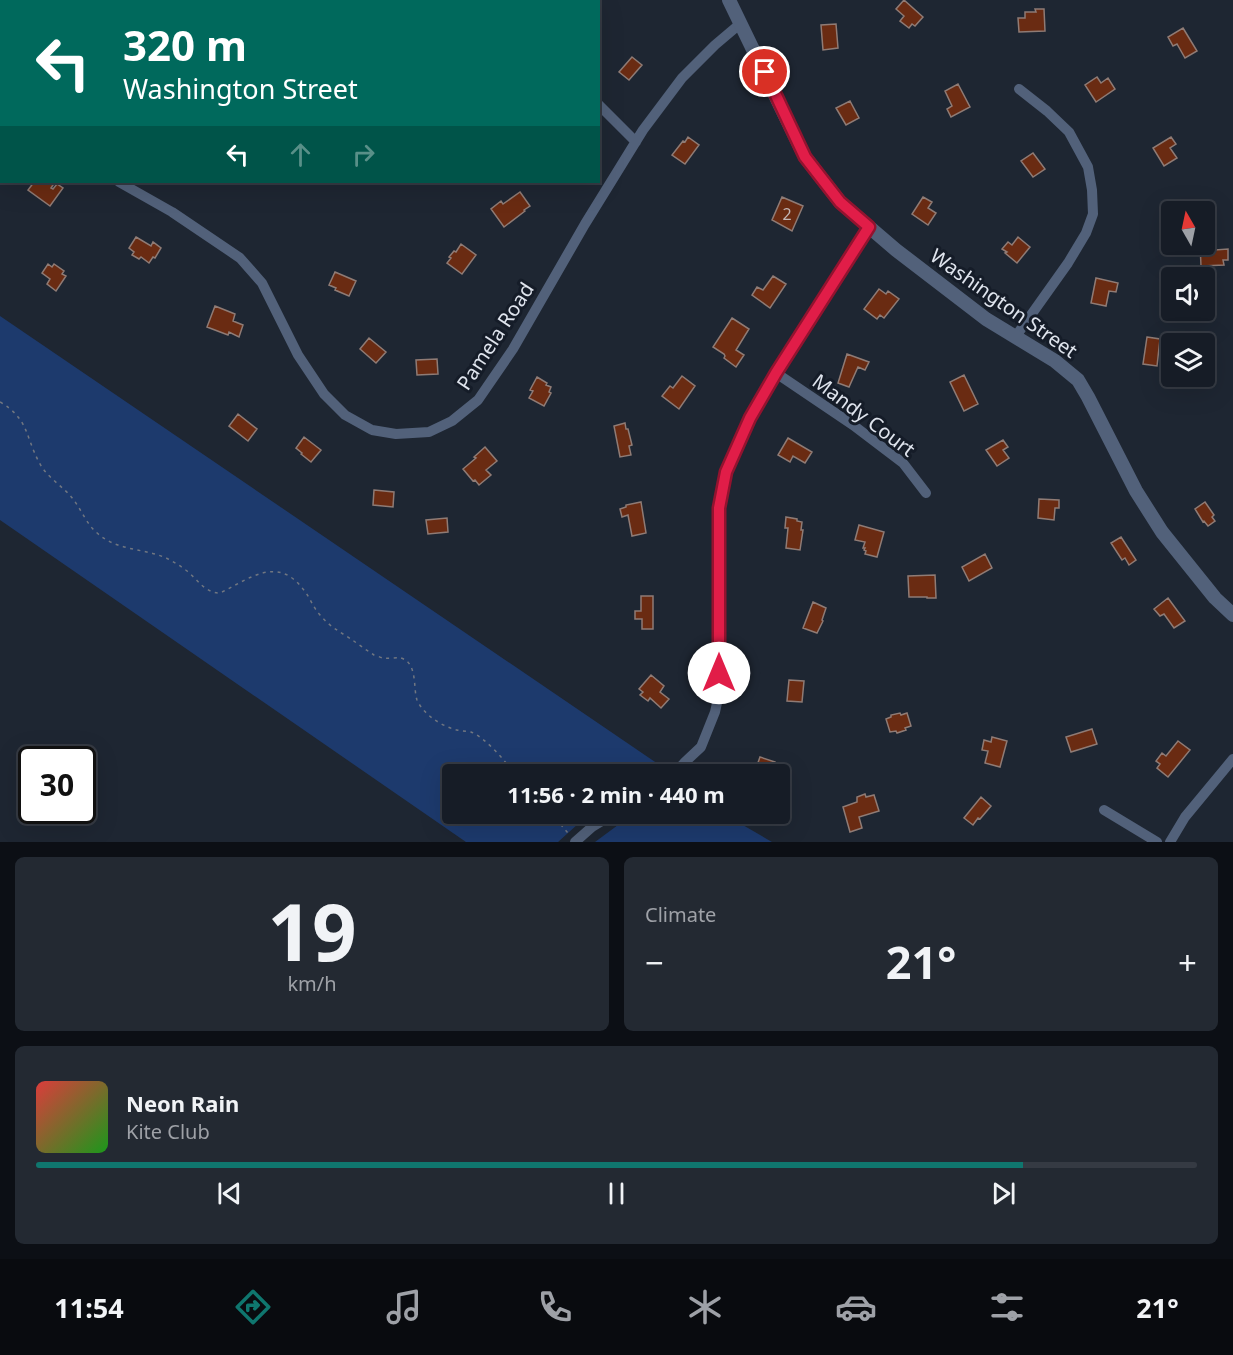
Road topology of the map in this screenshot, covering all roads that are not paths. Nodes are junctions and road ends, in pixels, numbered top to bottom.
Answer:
1 (729, 0) edge
2 (741, 23) junction
3 (1019, 89) dead end
4 (600, 106) edge
5 (636, 142) junction
6 (120, 183) edge
7 (869, 227) junction
8 (1016, 336) junction
9 (776, 373) junction
10 (926, 493) dead end
11 (1233, 615) edge
12 (1233, 759) edge
13 (683, 764) edge
14 (1104, 810) dead end
15 (598, 824) edge
16 (575, 842) edge
17 (1157, 842) edge
18 (1170, 842) edge

1 - 2 street, Washington Street
2 - 5 street, Pamela Road
2 - 7 street, Washington Street
3 - 8 street
4 - 5 street
5 - 6 street, Pamela Road
7 - 8 street, Washington Street
7 - 9 street
8 - 11 street, Washington Street
9 - 10 street, Mandy Court
9 - 13 street
12 - 18 street
14 - 17 street
15 - 16 street

